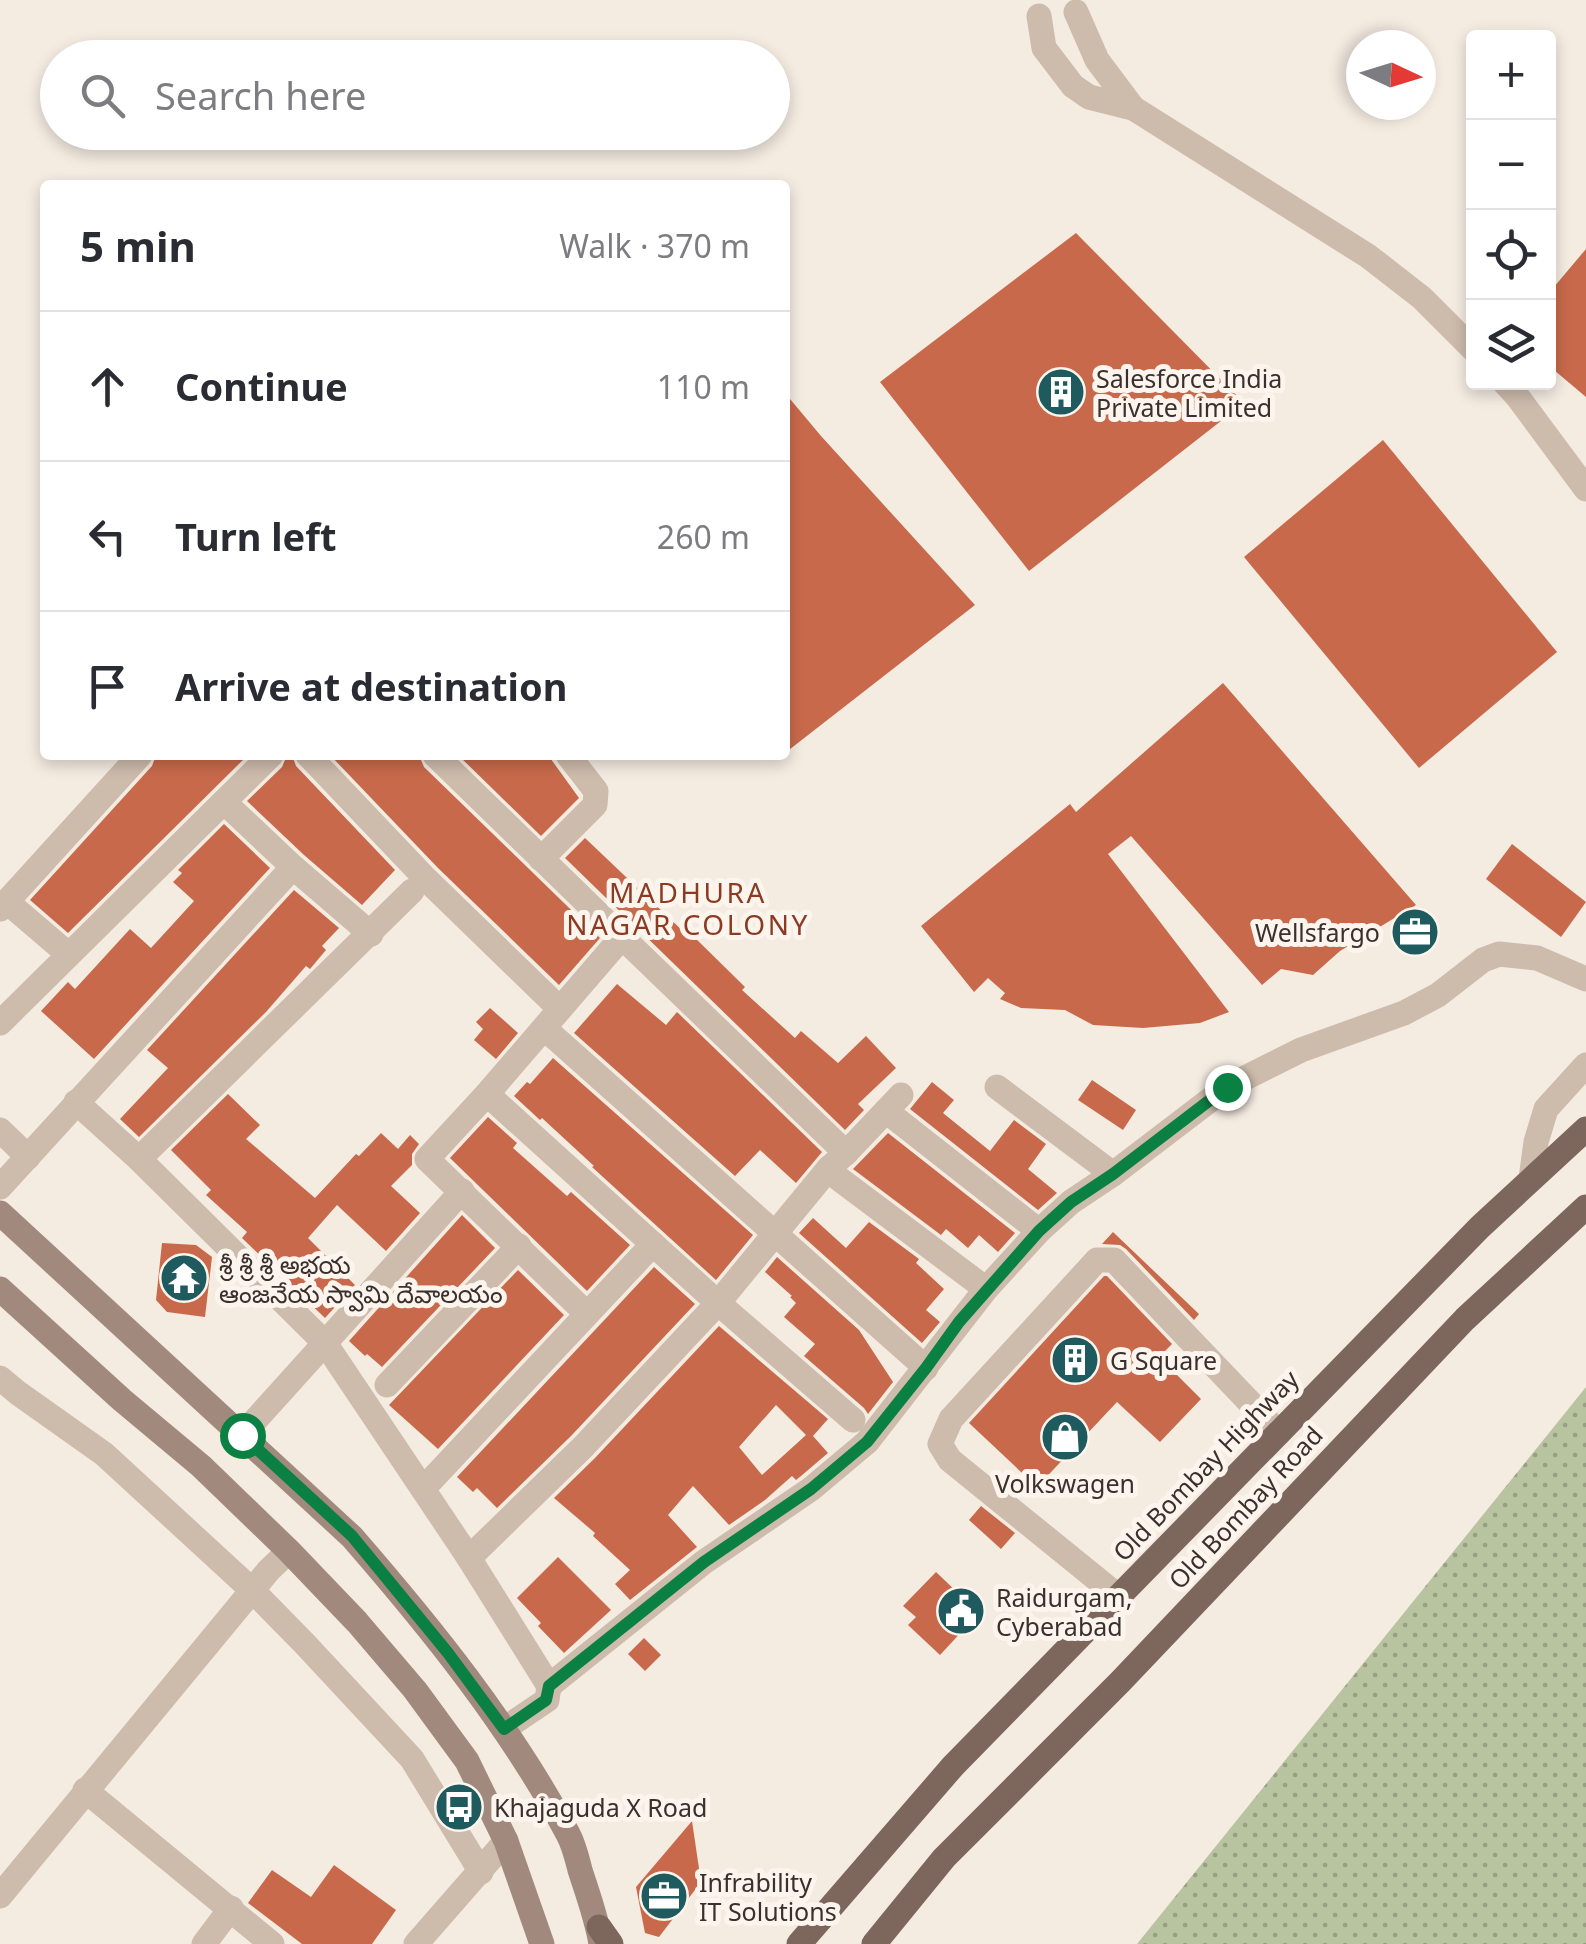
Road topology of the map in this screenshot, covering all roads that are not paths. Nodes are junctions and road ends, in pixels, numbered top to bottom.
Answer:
1 (1078, 6) edge
2 (1035, 8) edge
3 (1133, 108) junction
4 (1466, 342) edge
5 (1510, 390) edge
6 (1586, 489) edge
7 (135, 760) edge
8 (265, 760) edge
9 (313, 760) edge
10 (440, 760) edge
11 (572, 760) edge
12 (224, 802) junction
13 (541, 859) junction
14 (293, 866) junction
15 (412, 891) dead end
16 (3, 905) edge
17 (370, 934) junction
18 (622, 937) junction
19 (68, 954) junction
20 (1586, 979) edge
21 (552, 1018) junction
22 (0, 1023) edge
23 (1586, 1065) edge
24 (997, 1088) dead end
25 (487, 1094) junction
26 (76, 1102) junction
27 (1586, 1128) edge
28 (0, 1130) edge
29 (28, 1157) junction
30 (139, 1159) junction
31 (837, 1160) junction
32 (1113, 1174) junction
33 (1532, 1179) junction
34 (0, 1187) edge
35 (462, 1191) junction
36 (1586, 1206) edge
37 (0, 1214) edge
38 (1039, 1231) junction
39 (776, 1233) junction
40 (653, 1244) junction
41 (519, 1246) junction
42 (986, 1289) junction
43 (0, 1290) edge
44 (718, 1303) junction
45 (588, 1314) junction
46 (325, 1342) junction
47 (926, 1368) junction
48 (0, 1378) edge
49 (387, 1384) dead end
50 (853, 1420) dead end
51 (1280, 1432) junction
52 (242, 1435) junction
53 (422, 1489) junction
54 (290, 1551) junction
55 (470, 1558) junction
56 (252, 1590) junction
57 (1119, 1597) junction
58 (549, 1686) junction
59 (504, 1729) junction
60 (85, 1790) junction
61 (506, 1841) junction
62 (481, 1872) junction
63 (0, 1896) edge
64 (231, 1908) junction
65 (604, 1938) edge
66 (204, 1944) edge
67 (272, 1944) edge
68 (416, 1944) edge
69 (542, 1944) edge
70 (799, 1944) edge
71 (874, 1944) edge

1 - 2 street
1 - 3 street
2 - 3 street
3 - 4 street
5 - 6 street
7 - 16 street
8 - 12 street
9 - 21 street
10 - 13 street
11 - 13 street
12 - 14 street
12 - 19 street
13 - 18 street
14 - 17 street
14 - 26 street
15 - 17 street
16 - 19 street
17 - 30 street
18 - 21 street
18 - 31 street
19 - 22 street
20 - 32 street
21 - 25 street
21 - 39 street
23 - 33 street
24 - 32 street
25 - 35 street
25 - 40 street
26 - 29 street
26 - 30 street
27 - 33 main road, Old Bombay Highway
28 - 29 street
29 - 34 street
30 - 46 street
31 - 38 street
31 - 39 street
31 - 42 street
32 - 38 street
33 - 51 main road, Old Bombay Highway
35 - 41 street
35 - 46 street
36 - 71 main road, Old Bombay Road
37 - 52 main road
38 - 42 street
39 - 44 street
39 - 47 street
40 - 44 street
40 - 45 street
41 - 45 street
41 - 49 street
42 - 47 street
43 - 54 main road
44 - 50 street
44 - 55 street
45 - 53 street
46 - 52 street
46 - 53 street
47 - 58 street
48 - 56 street
51 - 57 main road, Old Bombay Highway
51 - 57 street
52 - 59 main road
53 - 55 street
54 - 56 street
54 - 61 main road
55 - 58 street
56 - 60 street
56 - 62 street
57 - 70 main road, Old Bombay Highway
58 - 59 street
59 - 65 main road
60 - 63 street
60 - 64 street
61 - 62 street
61 - 69 main road
62 - 68 street
64 - 66 street
64 - 67 street

